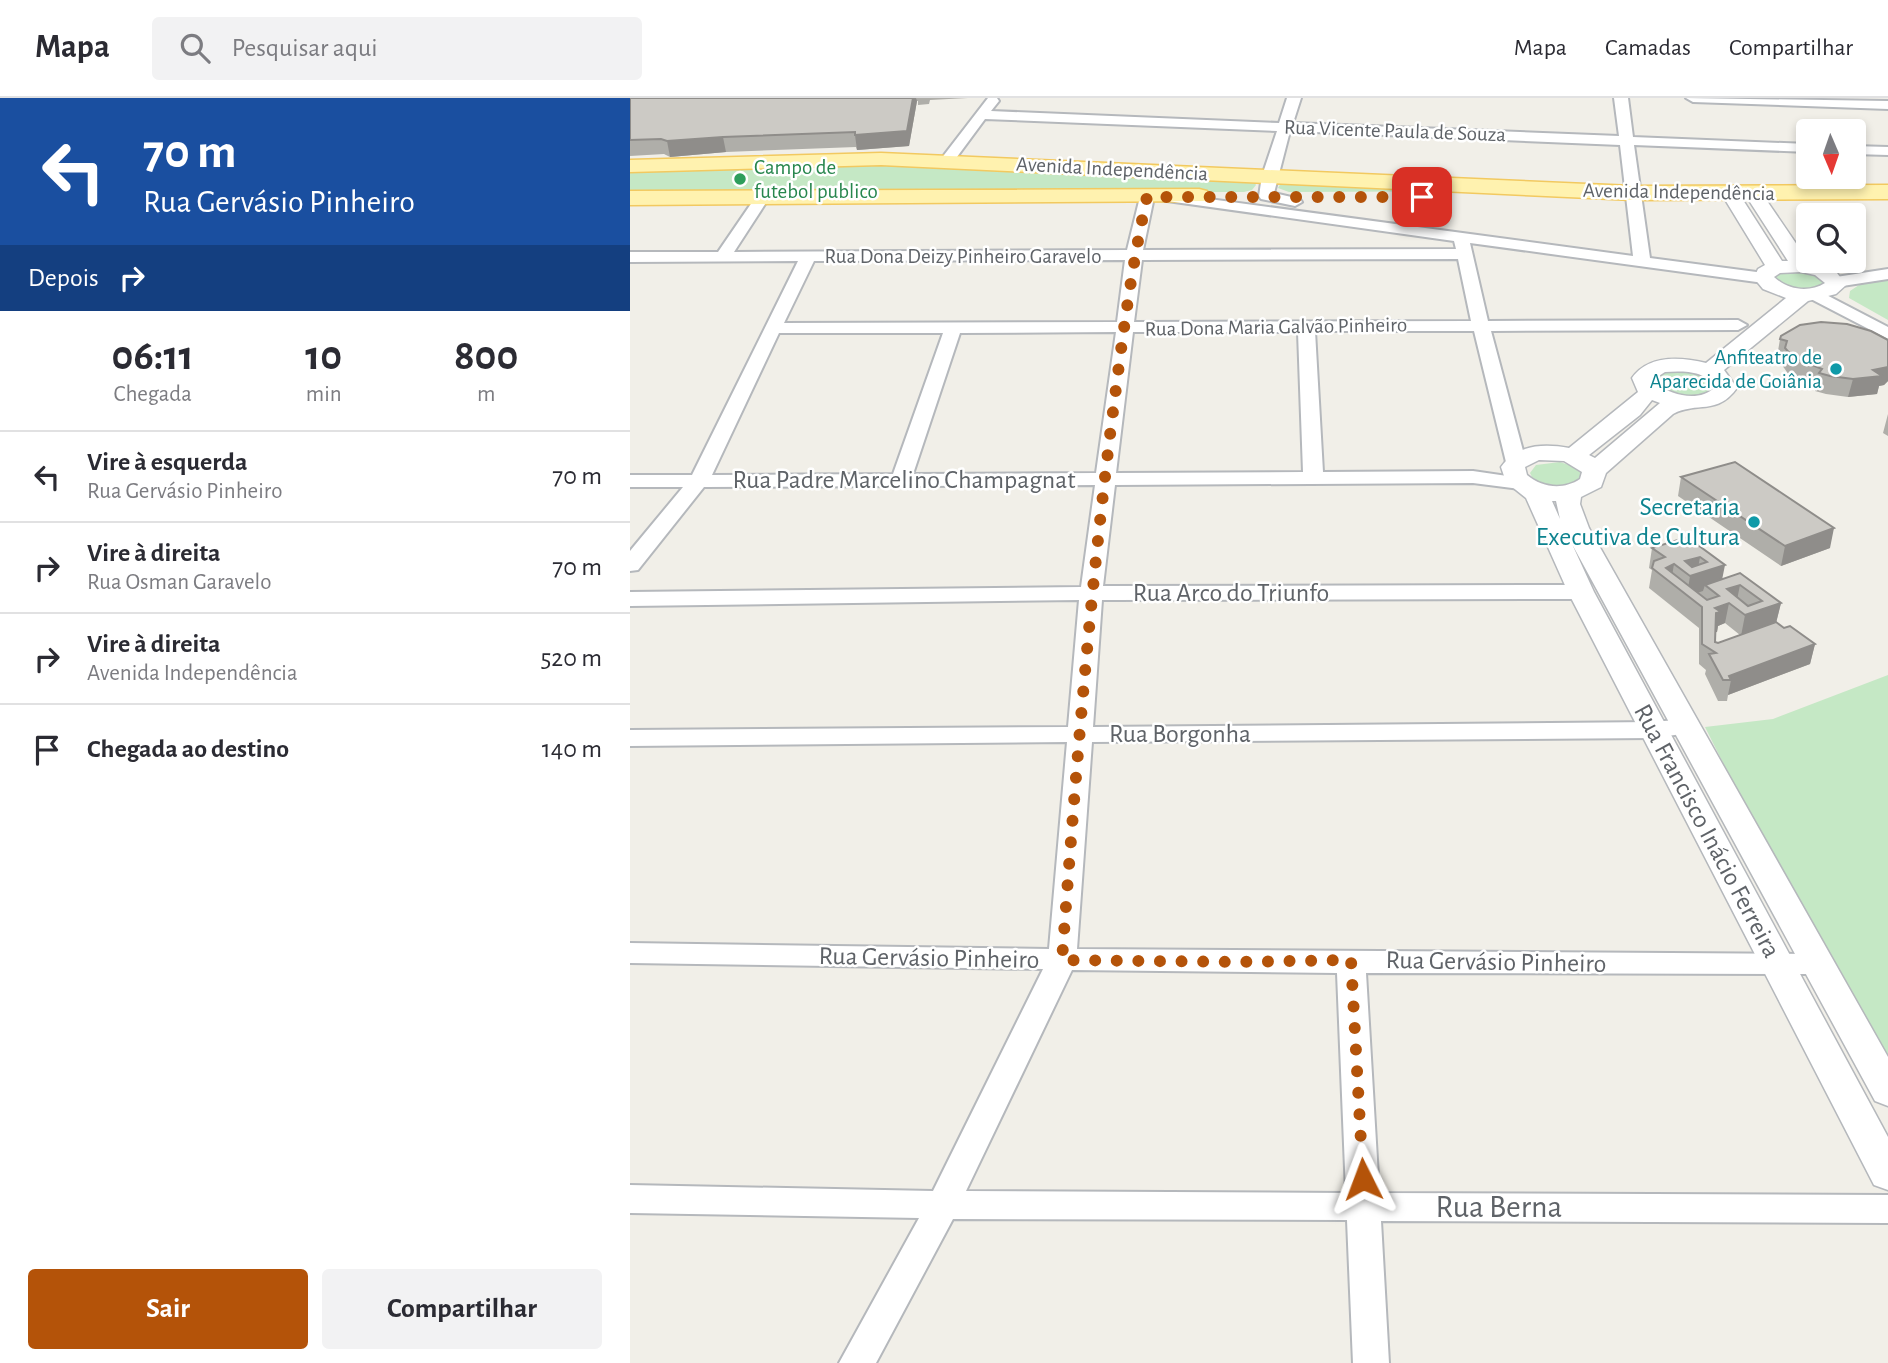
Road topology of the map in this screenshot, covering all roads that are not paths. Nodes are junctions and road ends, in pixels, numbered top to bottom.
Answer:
1 (994, 98) edge
2 (1294, 98) edge
3 (1621, 98) edge
4 (1693, 98) edge
5 (1888, 105) edge
6 (982, 115) junction
7 (1285, 127) junction
8 (1627, 141) junction
9 (1796, 148) edge
10 (1866, 150) edge
11 (1888, 151) edge
12 (946, 162) junction
13 (630, 166) edge
14 (1267, 186) junction
15 (1634, 195) junction
16 (1888, 195) edge
17 (1743, 196) junction
18 (1156, 197) junction
19 (630, 198) edge
20 (762, 198) junction
21 (1381, 226) junction
22 (1462, 245) junction
23 (1133, 256) junction
24 (637, 257) edge
25 (723, 257) junction
26 (807, 257) junction
27 (1796, 260) edge
28 (1642, 261) junction
29 (1796, 268) edge
30 (1808, 273) edge
31 (1881, 275) edge
32 (630, 277) edge
33 (1771, 277) junction
34 (1822, 287) junction
35 (1483, 325) junction
36 (1738, 325) junction
37 (1888, 325) edge
38 (1307, 327) junction
39 (773, 328) junction
40 (953, 328) junction
41 (1124, 329) junction
42 (1888, 334) edge
43 (1682, 365) junction
44 (1710, 371) junction
45 (1646, 387) junction
46 (1681, 401) junction
47 (1573, 456) junction
48 (1594, 471) junction
49 (1519, 475) junction
50 (1313, 478) junction
51 (1104, 479) junction
52 (699, 480) junction
53 (901, 480) junction
54 (630, 481) edge
55 (1570, 492) junction
56 (630, 565) edge
57 (1581, 592) junction
58 (1091, 593) junction
59 (630, 599) edge
60 (1687, 727) junction
61 (1653, 730) junction
62 (1078, 734) junction
63 (630, 738) edge
64 (630, 953) edge
65 (1351, 960) junction
66 (1061, 962) junction
67 (1779, 964) junction
68 (1817, 964) junction
69 (1888, 1091) edge
70 (1888, 1174) edge
71 (630, 1199) edge
72 (943, 1205) junction
73 (1365, 1207) junction
74 (1888, 1209) edge
75 (857, 1363) edge
76 (1371, 1363) edge

1 - 6 street
2 - 7 street
3 - 8 street
4 - 5 street
6 - 7 street, Rua Vicente Paula de Souza
6 - 12 street
7 - 8 street, Rua Vicente Paula de Souza
7 - 14 street
8 - 9 street, Rua Vicente Paula de Souza
8 - 15 street
10 - 11 street
12 - 13 main road, Avenida Independência
12 - 14 main road, Avenida Independência
14 - 15 main road, Avenida Independência
14 - 18 main road, Avenida Independência
14 - 21 street
15 - 17 main road, Avenida Independência
15 - 28 street
16 - 17 main road, Avenida Independência
17 - 27 street
17 - 33 street
18 - 20 main road, Avenida Independência
18 - 21 street
18 - 23 street
19 - 20 main road, Avenida Independência
20 - 25 street
21 - 22 street
22 - 23 street, Rua Dona Deizy Pinheiro Garavelo
22 - 28 street
22 - 35 street
23 - 26 street, Rua Dona Deizy Pinheiro Garavelo
23 - 41 street
24 - 25 street, Rua Dona Deizy Pinheiro Garavelo
24 - 32 street
25 - 26 street, Rua Dona Deizy Pinheiro Garavelo
26 - 39 street
28 - 33 street
29 - 33 street
30 - 34 street
31 - 34 street
33 - 34 street
33 - 36 street
34 - 37 street
34 - 42 street
34 - 44 street
35 - 36 street, Rua Dona Maria Galvão Pinheiro
35 - 38 street, Rua Dona Maria Galvão Pinheiro
35 - 49 street
36 - 43 street
38 - 41 street, Rua Dona Maria Galvão Pinheiro
38 - 50 street
39 - 40 street, Rua Dona Maria Galvão Pinheiro
39 - 52 street
40 - 41 street, Rua Dona Maria Galvão Pinheiro
40 - 53 street
41 - 51 street
43 - 44 street
43 - 45 street
44 - 46 street
45 - 46 street
45 - 47 street
46 - 48 street
47 - 48 street
47 - 49 street
48 - 55 street
49 - 50 street, Rua Padre Marcelino Champagnat
49 - 55 street
49 - 57 street, Rua Francisco Inácio Ferreira
50 - 51 street, Rua Padre Marcelino Champagnat
51 - 53 street, Rua Padre Marcelino Champagnat
51 - 58 street
52 - 53 street, Rua Padre Marcelino Champagnat
52 - 54 street, Rua Padre Marcelino Champagnat
52 - 56 street
55 - 60 street, Rua Francisco Inácio Ferreira
57 - 58 street, Rua Arco do Triunfo
57 - 61 street, Rua Francisco Inácio Ferreira
58 - 59 street, Rua Arco do Triunfo
58 - 62 street
60 - 61 street, Rua Borgonha
60 - 68 street, Rua Francisco Inácio Ferreira
61 - 62 street, Rua Borgonha
61 - 67 street, Rua Francisco Inácio Ferreira
62 - 63 street, Rua Borgonha
62 - 66 street
64 - 66 street, Rua Gervásio Pinheiro
65 - 66 street, Rua Gervásio Pinheiro
65 - 67 street, Rua Gervásio Pinheiro
65 - 73 street
66 - 72 street
67 - 68 street, Rua Gervásio Pinheiro
67 - 70 street, Rua Francisco Inácio Ferreira
68 - 69 street, Rua Francisco Inácio Ferreira
71 - 72 street, Rua Berna
72 - 73 street, Rua Berna
72 - 75 street
73 - 74 street, Rua Berna
73 - 76 street

